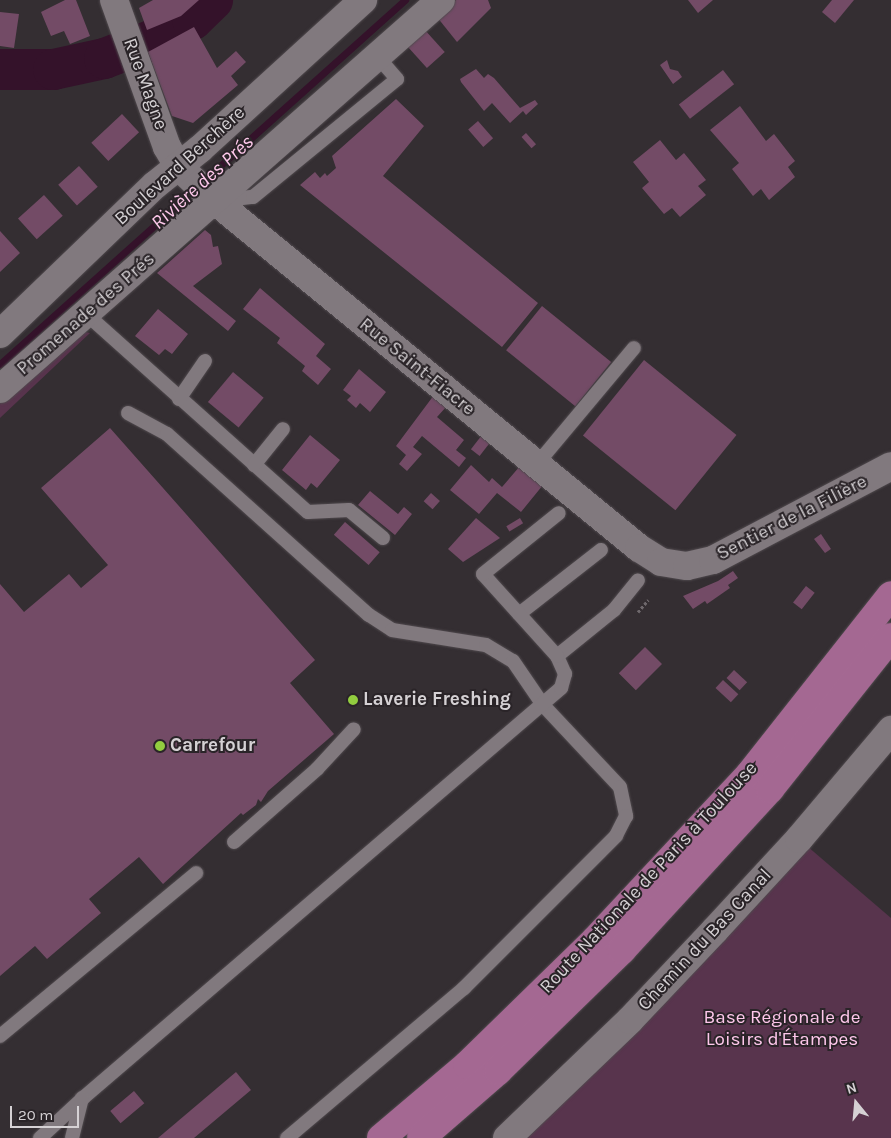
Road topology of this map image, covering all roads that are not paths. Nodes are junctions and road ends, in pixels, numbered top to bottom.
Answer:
1 (114, 0) edge
2 (363, 0) edge
3 (440, 0) edge
4 (178, 166) junction
5 (215, 201) junction
6 (84, 312) junction
7 (0, 334) edge
8 (634, 348) dead end
9 (205, 360) dead end
10 (0, 389) edge
11 (179, 399) junction
12 (128, 413) dead end
13 (283, 428) dead end
14 (537, 464) junction
15 (254, 465) junction
16 (891, 466) edge
17 (559, 513) dead end
18 (383, 538) dead end
19 (601, 550) dead end
20 (661, 562) joint
21 (638, 580) dead end
22 (891, 595) edge
23 (519, 614) junction
24 (891, 637) edge
25 (557, 656) junction
26 (543, 705) junction
27 (354, 729) dead end
28 (891, 730) edge
29 (234, 842) dead end
30 (196, 873) dead end
31 (0, 1036) edge
32 (83, 1098) junction
33 (40, 1138) edge
34 (72, 1138) edge
35 (287, 1138) edge
36 (382, 1138) edge
37 (421, 1138) edge
38 (507, 1138) edge

1 - 4 street, Rue Magne
2 - 4 street, Boulevard Berchère
3 - 5 street, Promenade des Prés
4 - 5 street, Rue Saint-Fiacre
4 - 7 street, Boulevard Berchère
5 - 6 street, Promenade des Prés
5 - 14 street, Rue Saint-Fiacre
6 - 10 street, Promenade des Prés
6 - 11 lane
8 - 14 lane
9 - 11 lane
11 - 15 lane
12 - 26 lane
13 - 15 lane
14 - 20 street, Rue Saint-Fiacre
15 - 18 lane
16 - 20 street, Sentier de la Filière
17 - 23 lane
19 - 23 lane
21 - 25 lane
22 - 36 main road, Route Nationale de Paris à Toulouse
23 - 25 lane
24 - 37 main road, Route Nationale de Paris à Toulouse
25 - 26 lane
26 - 32 lane
26 - 35 lane
27 - 29 lane
28 - 38 street, Chemin du Bas Canal
30 - 31 lane
32 - 33 lane
32 - 34 lane

